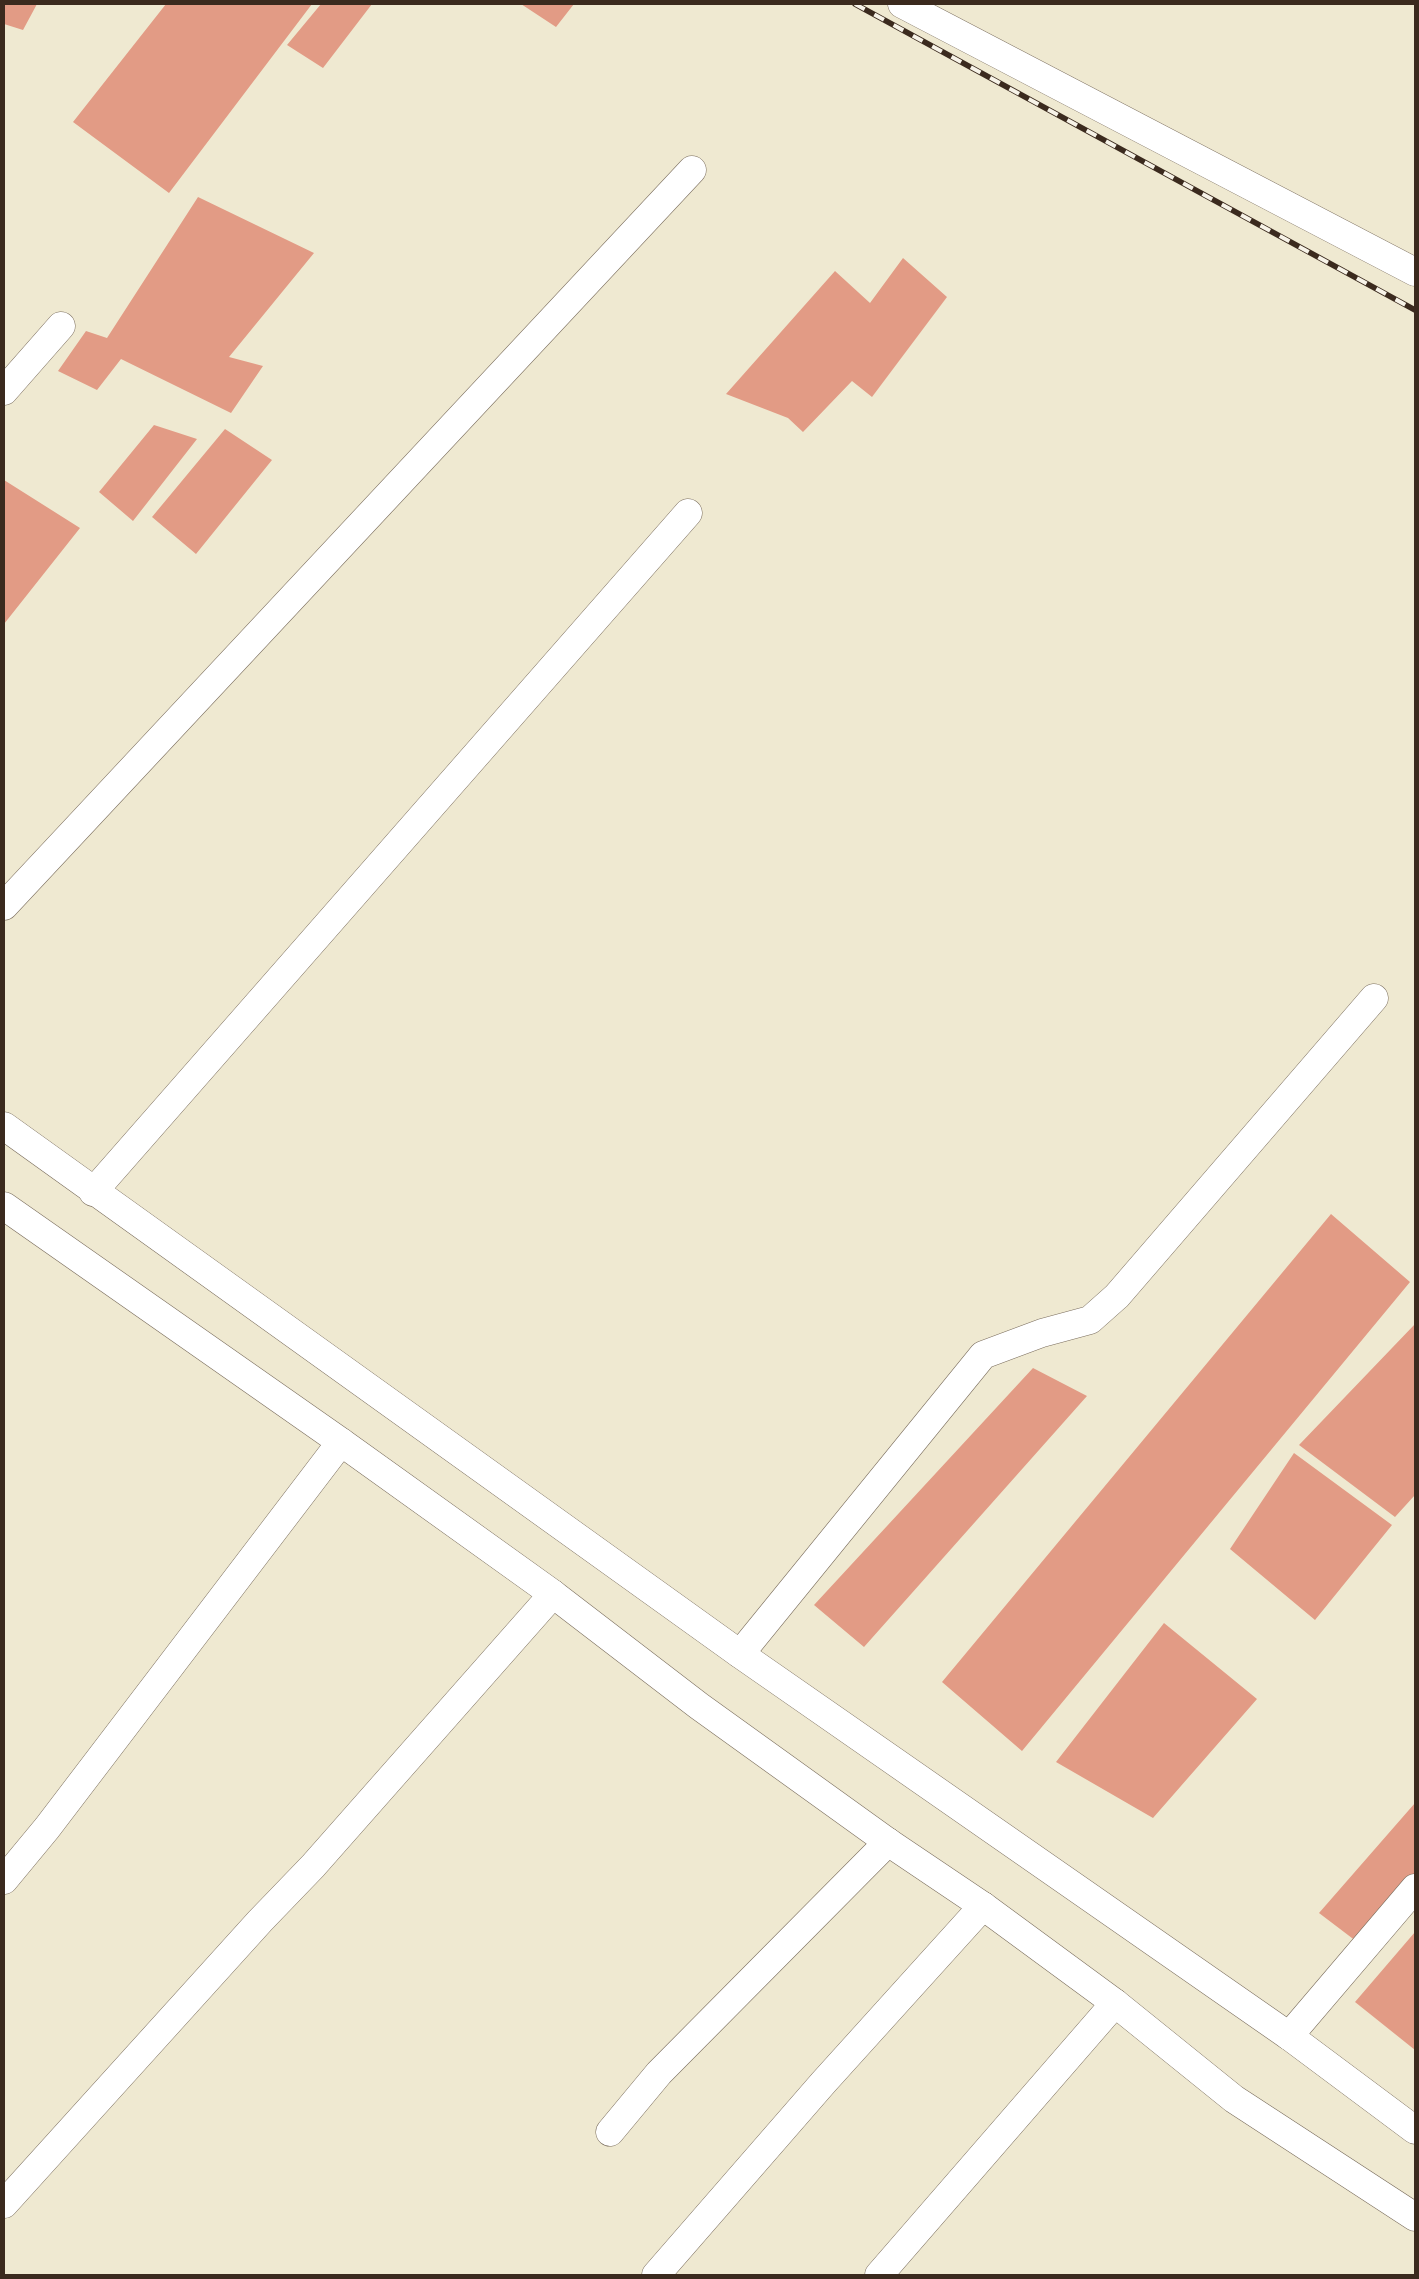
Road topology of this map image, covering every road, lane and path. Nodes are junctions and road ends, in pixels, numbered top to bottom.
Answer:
1 (902, 4) edge
2 (692, 170) dead end
3 (1415, 272) edge
4 (61, 326) dead end
5 (4, 391) edge
6 (688, 513) dead end
7 (4, 906) edge
8 (1374, 998) dead end
9 (4, 1126) edge
10 (93, 1192) junction
11 (4, 1206) edge
12 (341, 1442) junction
13 (553, 1594) junction
14 (740, 1654) junction
15 (888, 1842) junction
16 (4, 1880) edge
17 (1415, 1888) edge
18 (983, 1906) junction
19 (1115, 2003) junction
20 (1289, 2036) junction
21 (1415, 2130) edge
22 (610, 2132) dead end
23 (4, 2204) edge
24 (1415, 2217) edge
25 (656, 2275) edge
26 (879, 2275) edge

1 - 3 street
2 - 7 street
4 - 5 street
6 - 10 street
8 - 14 street
9 - 10 street
10 - 14 street
11 - 12 street
12 - 13 street
12 - 16 street
13 - 15 street
13 - 23 street
14 - 20 street
15 - 18 street
15 - 22 street
17 - 20 street
18 - 19 street
18 - 25 street
19 - 24 street
19 - 26 street
20 - 21 street

